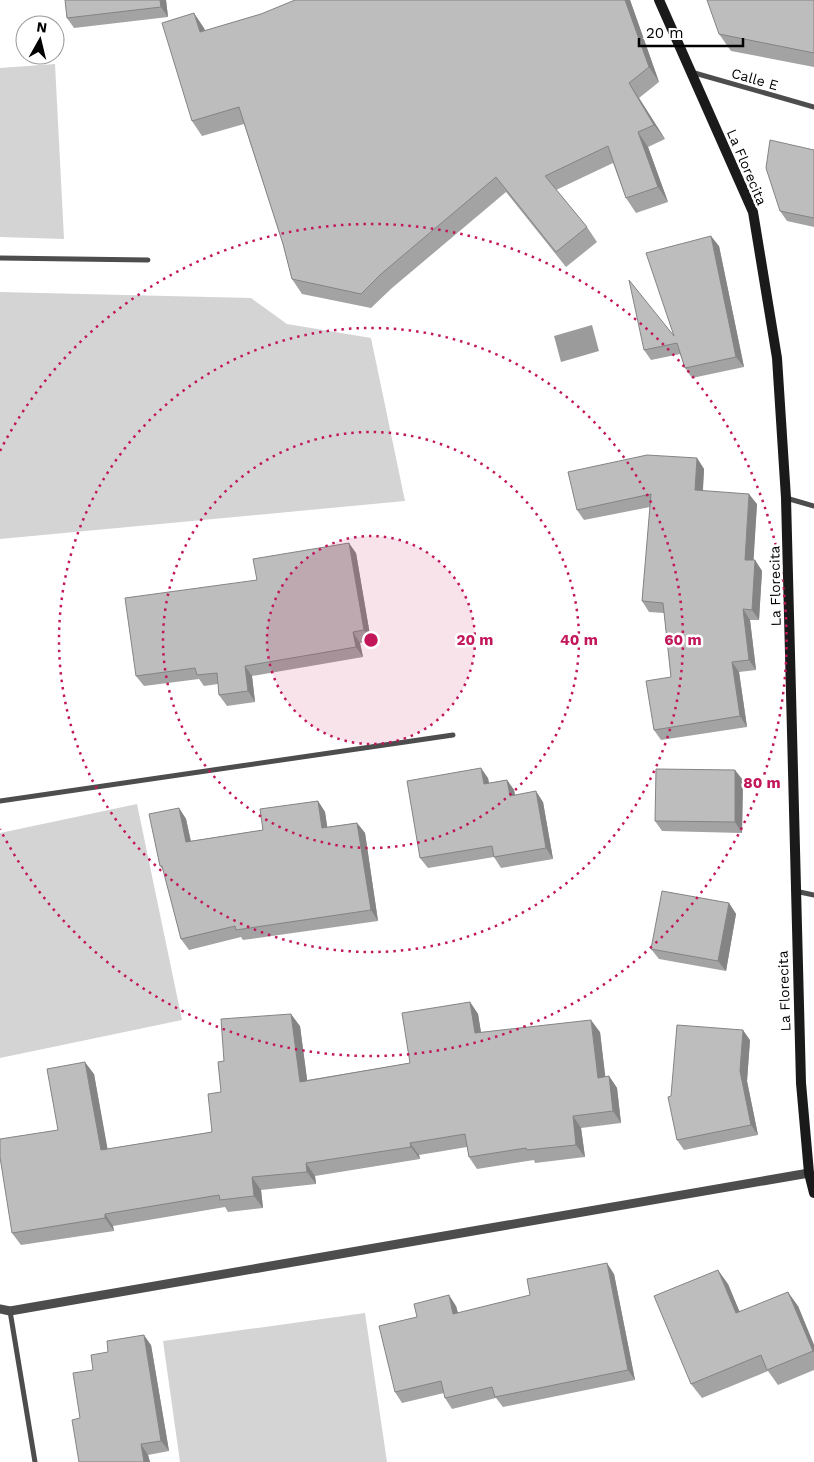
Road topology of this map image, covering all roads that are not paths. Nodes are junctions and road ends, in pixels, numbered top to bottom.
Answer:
1 (659, 0) edge
2 (691, 72) junction
3 (814, 107) edge
4 (0, 258) edge
5 (148, 260) dead end
6 (786, 498) junction
7 (814, 506) edge
8 (452, 735) dead end
9 (0, 801) edge
10 (795, 890) junction
11 (814, 896) edge
12 (809, 1173) junction
13 (814, 1193) edge
14 (0, 1309) edge
15 (10, 1311) junction
16 (35, 1462) edge

1 - 2 main road, La Florecita
2 - 3 street, Calle E
2 - 6 main road, La Florecita
4 - 5 street
6 - 7 street
6 - 10 main road, La Florecita
8 - 9 street
10 - 11 street
10 - 12 main road, La Florecita
12 - 13 main road, La Florecita
12 - 15 street
14 - 15 street
15 - 16 street

